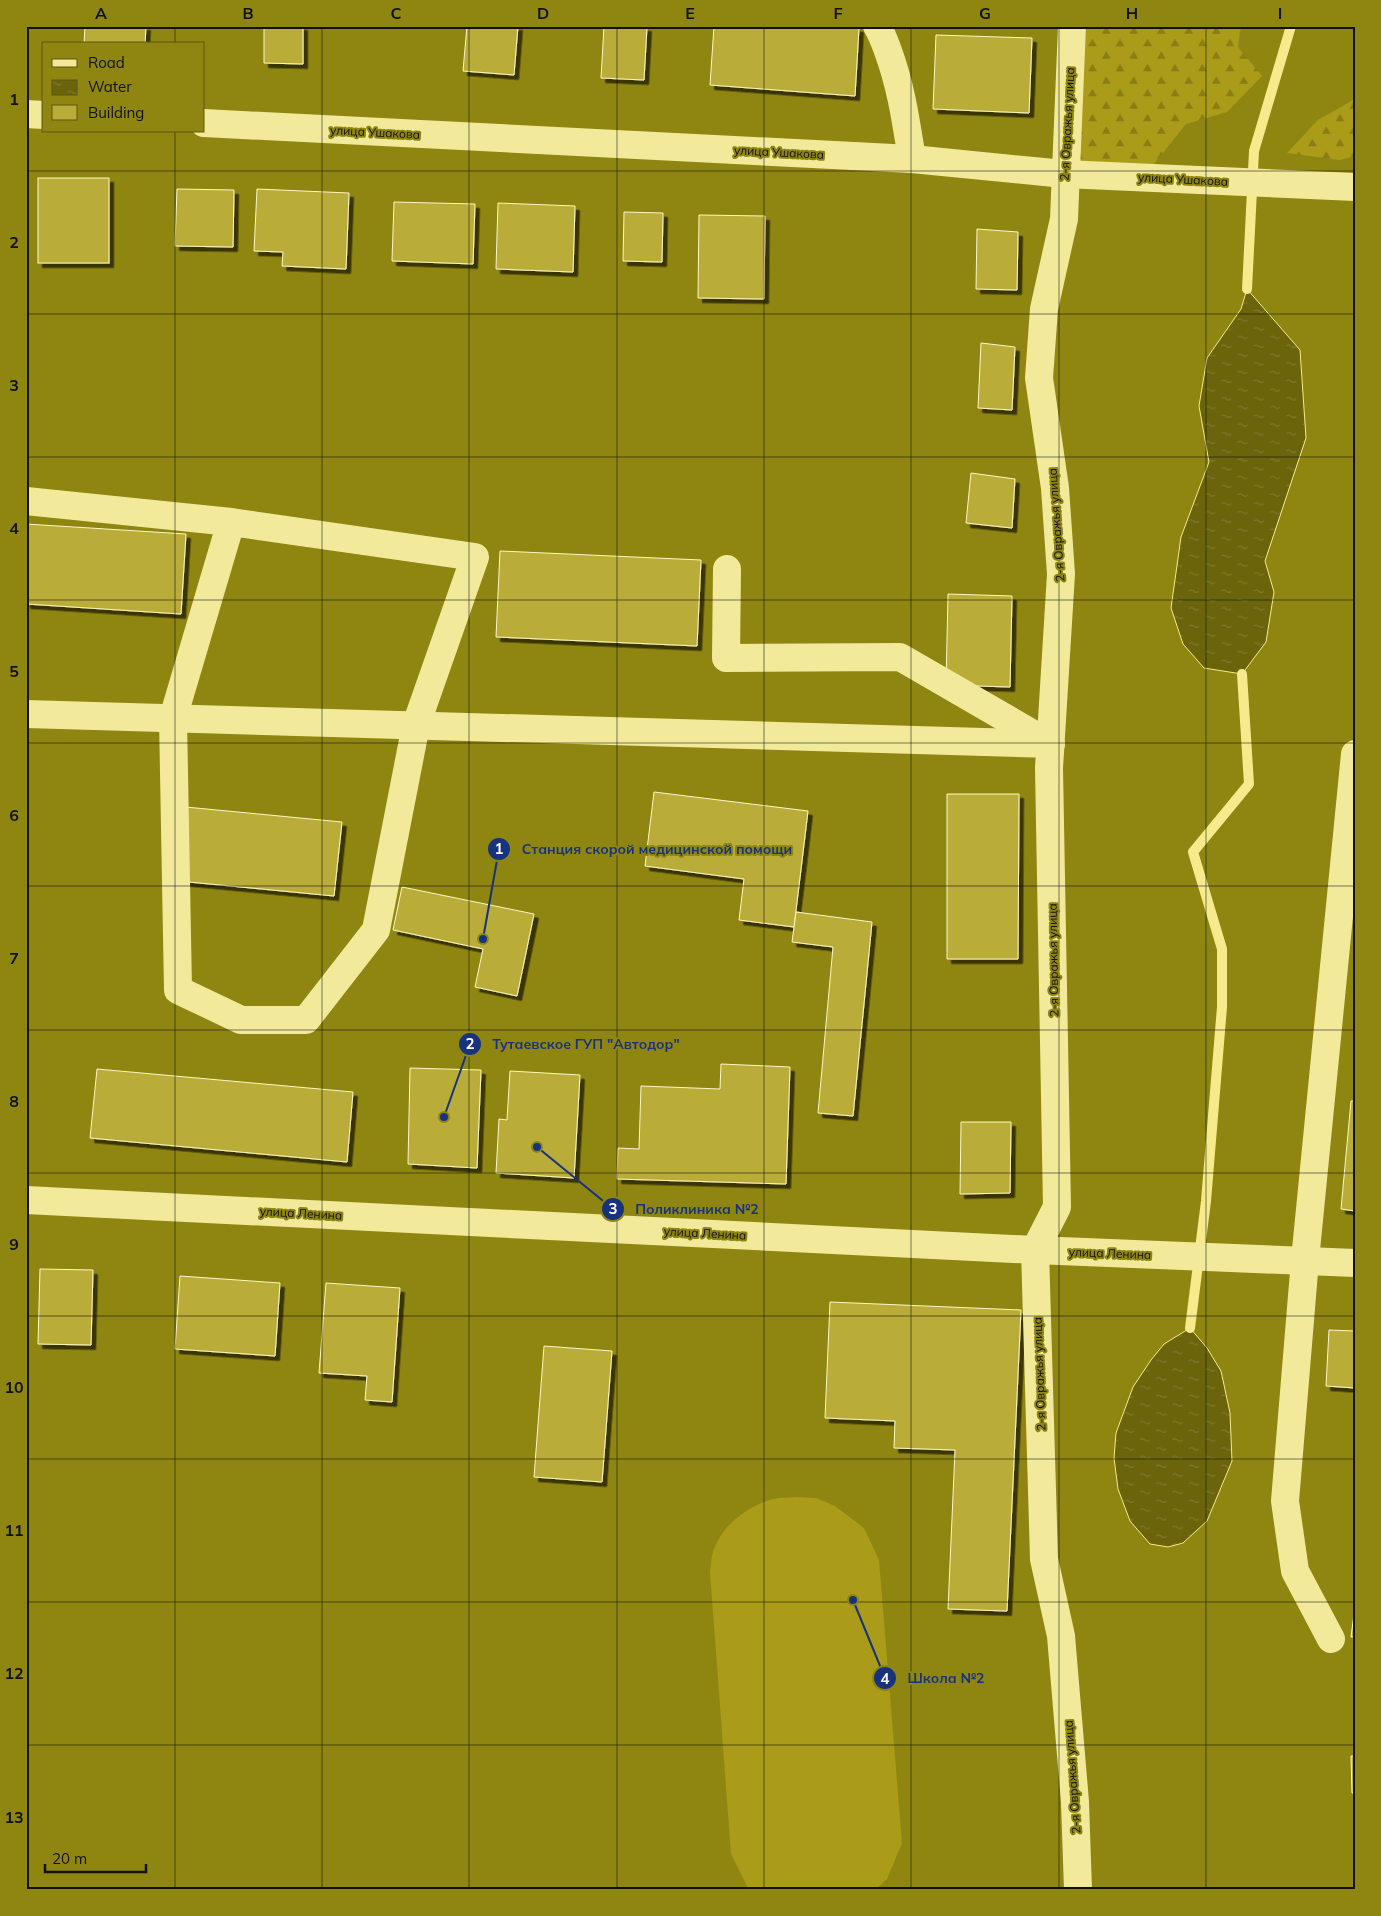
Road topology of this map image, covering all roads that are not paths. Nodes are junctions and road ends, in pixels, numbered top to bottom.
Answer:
1 (877, 26) edge
2 (1072, 26) edge
3 (26, 114) edge
4 (42, 115) edge
5 (205, 123) edge
6 (912, 159) junction
7 (1064, 174) junction
8 (1355, 187) edge
9 (26, 501) edge
10 (231, 522) junction
11 (727, 569) dead end
12 (26, 714) edge
13 (173, 718) junction
14 (416, 725) junction
15 (1051, 744) junction
16 (1355, 754) edge
17 (26, 1200) edge
18 (1035, 1250) junction
19 (1305, 1260) junction
20 (1355, 1263) edge
21 (1331, 1639) dead end
22 (1078, 1890) edge

1 - 6 street
2 - 7 street, 2-я Овражья улица
3 - 4 street
5 - 6 street, улица Ушакова
6 - 7 street, улица Ушакова
7 - 8 street, улица Ушакова
7 - 15 street, 2-я Овражья улица
9 - 10 street
10 - 13 street
10 - 14 street
11 - 15 street
12 - 13 street
13 - 14 street
13 - 14 street
14 - 15 street
15 - 18 street, 2-я Овражья улица
16 - 19 street
17 - 18 street, улица Ленина
18 - 19 street, улица Ленина
18 - 22 street, 2-я Овражья улица
19 - 20 street, улица Ленина
19 - 21 street

